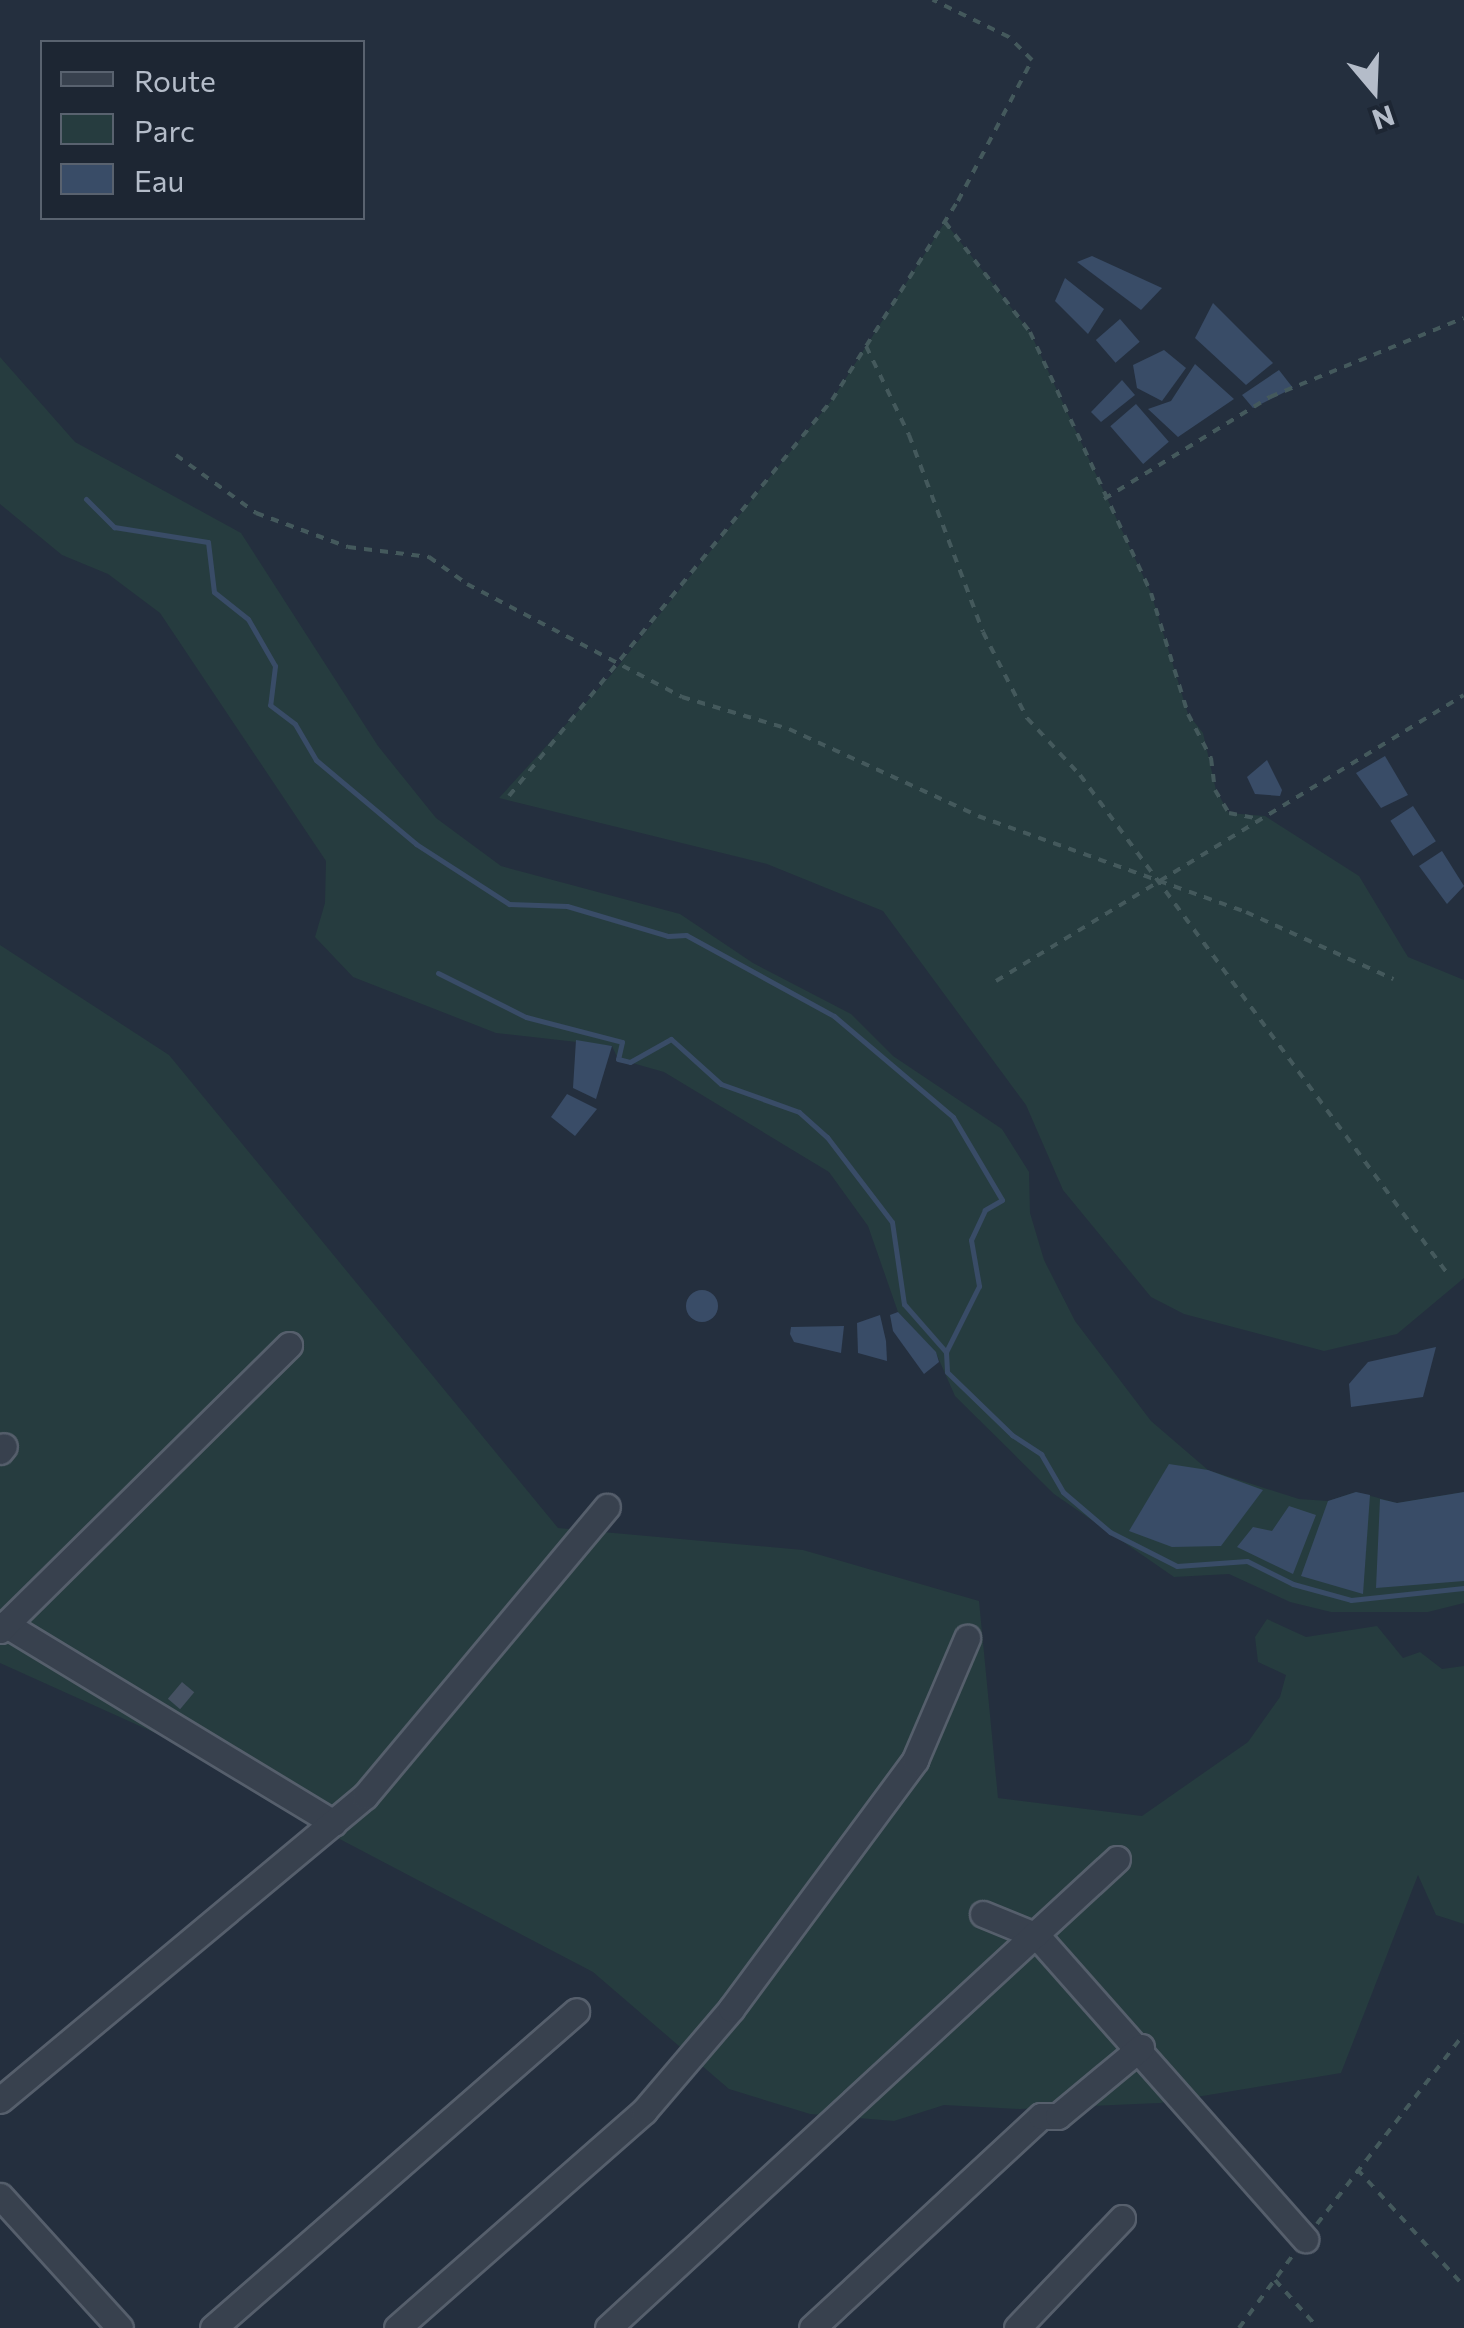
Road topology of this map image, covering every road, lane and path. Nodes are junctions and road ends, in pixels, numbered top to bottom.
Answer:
1 (933, 0) edge
2 (945, 222) junction
3 (1464, 318) edge
4 (866, 346) junction
5 (176, 455) dead end
6 (1104, 499) junction
7 (620, 665) junction
8 (1464, 695) edge
9 (509, 796) dead end
10 (1260, 819) junction
11 (1154, 880) junction
12 (1393, 980) dead end
13 (996, 981) dead end
14 (1447, 1272) dead end
15 (289, 1345) dead end
16 (607, 1506) dead end
17 (2, 1627) edge
18 (967, 1638) dead end
19 (333, 1823) junction
20 (1118, 1859) dead end
21 (984, 1914) dead end
22 (1036, 1936) junction
23 (576, 2010) dead end
24 (1464, 2034) edge
25 (1141, 2047) junction
26 (0, 2100) edge
27 (1357, 2169) junction
28 (0, 2196) edge
29 (1122, 2218) dead end
30 (1305, 2239) junction
31 (1275, 2280) junction
32 (1464, 2286) edge
33 (120, 2328) edge
34 (213, 2328) edge
35 (396, 2328) edge
36 (608, 2328) edge
37 (812, 2328) edge
38 (1017, 2328) edge
39 (1239, 2328) edge
40 (1318, 2328) edge

1 - 2 path
2 - 4 path
2 - 6 path
3 - 6 path
4 - 7 path
4 - 11 path
5 - 7 path
6 - 10 path
7 - 9 path
7 - 11 path
8 - 10 path
10 - 11 path
11 - 12 path
11 - 13 path
11 - 14 path
15 - 17 street
16 - 19 street
17 - 19 street
18 - 35 street
19 - 26 street
20 - 22 street
21 - 22 street
22 - 25 street
22 - 36 street
23 - 34 street
24 - 27 path
25 - 30 street
25 - 37 street
27 - 30 path
27 - 32 path
28 - 33 street
29 - 38 street
30 - 31 path
31 - 39 path
31 - 40 path

